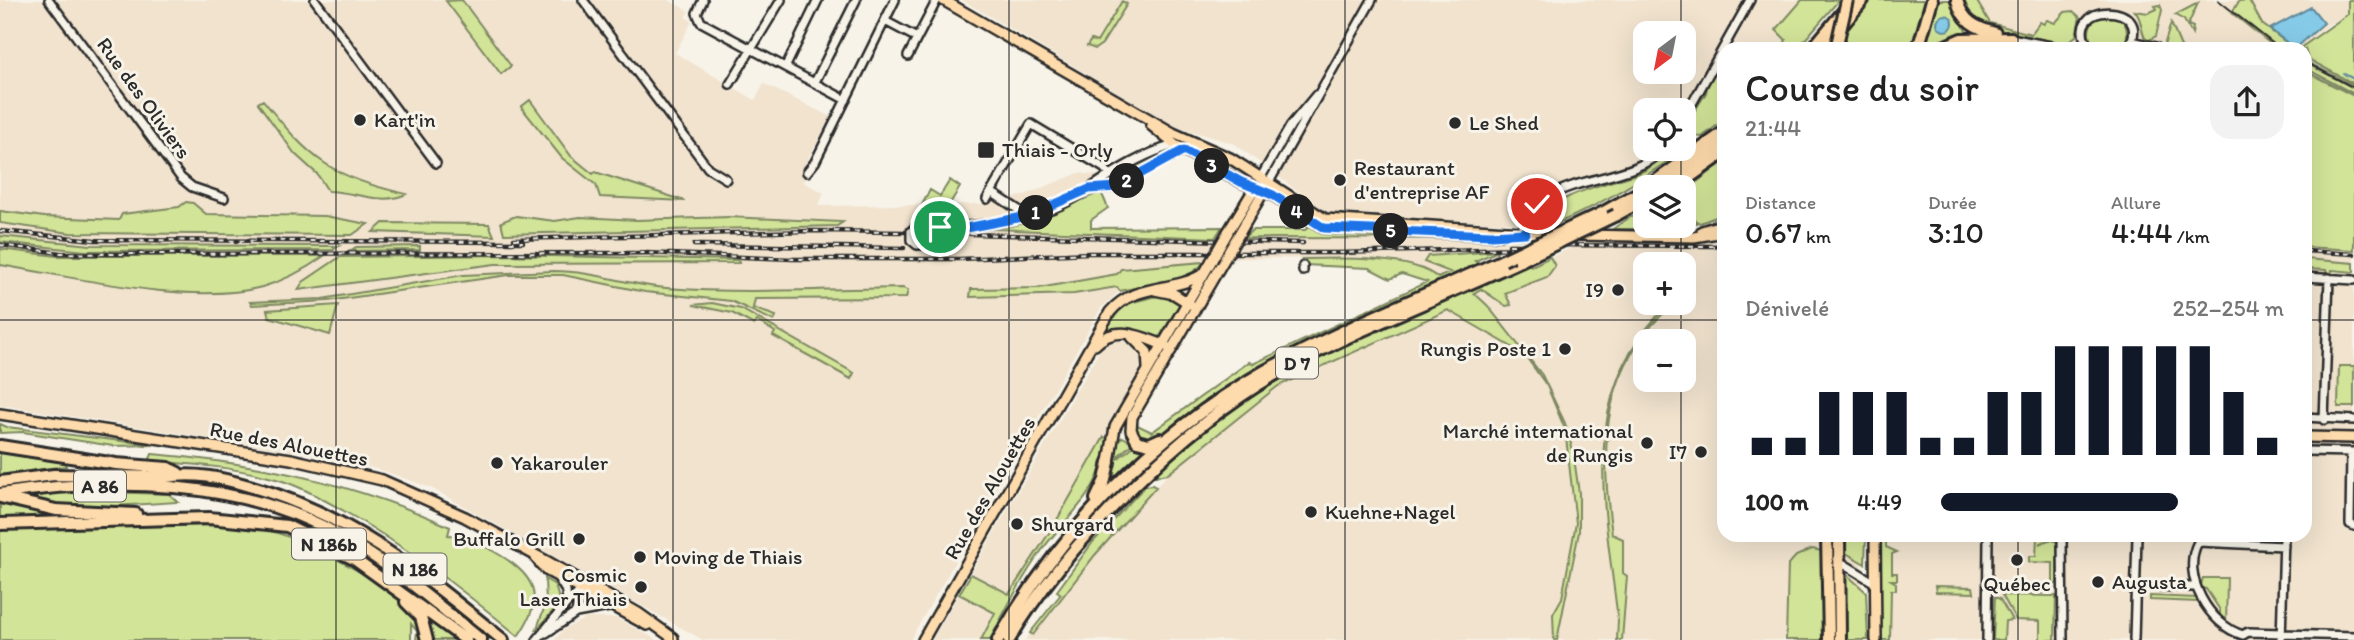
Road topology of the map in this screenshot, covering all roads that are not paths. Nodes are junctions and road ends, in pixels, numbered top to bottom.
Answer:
1 (49, 0) edge
2 (315, 0) edge
3 (583, 0) edge
4 (703, 0) edge
5 (782, 0) edge
6 (818, 0) edge
7 (856, 0) edge
8 (895, 0) edge
9 (937, 0) edge
10 (943, 0) edge
11 (1371, 0) edge
12 (1750, 0) edge
13 (1847, 0) edge
14 (1853, 0) edge
15 (1863, 0) edge
16 (1932, 0) edge
17 (1958, 0) edge
18 (2121, 0) edge
19 (2117, 10) junction
20 (885, 20) junction
21 (917, 38) junction
22 (2011, 38) junction
23 (2132, 41) joint
24 (1727, 42) edge
25 (1818, 42) edge
26 (1829, 42) edge
27 (1838, 42) edge
28 (1920, 42) edge
29 (1954, 42) edge
30 (2025, 42) edge
31 (2087, 42) edge
32 (2136, 42) edge
33 (752, 49) junction
34 (908, 56) dead end
35 (1717, 59) edge
36 (786, 66) junction
37 (815, 82) junction
38 (730, 84) dead end
39 (1695, 98) edge
40 (846, 100) junction
41 (1135, 112) junction
42 (1161, 133) junction
43 (1173, 133) junction
44 (1717, 137) edge
45 (1180, 147) junction
46 (1717, 148) edge
47 (1230, 158) junction
48 (1717, 158) edge
49 (1646, 161) edge
50 (436, 163) dead end
51 (807, 172) dead end
52 (1110, 175) junction
53 (1664, 175) edge
54 (1679, 175) edge
55 (1693, 175) edge
56 (726, 179) dead end
57 (1265, 180) junction
58 (1089, 189) junction
59 (1259, 190) junction
60 (1633, 195) edge
61 (223, 198) dead end
62 (1633, 206) edge
63 (1633, 210) edge
64 (1616, 215) junction
65 (1028, 216) junction
66 (1717, 226) edge
67 (966, 228) junction
68 (1696, 231) edge
69 (1525, 233) junction
70 (1717, 233) edge
71 (1696, 234) edge
72 (1633, 235) edge
73 (1203, 274) junction
74 (2312, 277) edge
75 (2329, 278) junction
76 (2354, 280) edge
77 (1150, 289) junction
78 (1427, 299) junction
79 (1187, 301) junction
80 (1189, 319) junction
81 (1124, 333) junction
82 (1167, 346) junction
83 (1087, 354) junction
84 (1146, 373) junction
85 (0, 416) edge
86 (2312, 418) edge
87 (2325, 420) junction
88 (2354, 421) edge
89 (1170, 437) junction
90 (2312, 437) edge
91 (2354, 438) edge
92 (1137, 441) joint
93 (0, 446) edge
94 (2312, 450) edge
95 (2353, 452) edge
96 (1109, 462) joint
97 (178, 473) junction
98 (0, 482) edge
99 (0, 496) edge
100 (2352, 500) edge
101 (320, 511) joint
102 (1088, 514) junction
103 (209, 518) junction
104 (312, 522) joint
105 (0, 524) edge
106 (2354, 526) edge
107 (1827, 542) edge
108 (1839, 542) edge
109 (1875, 542) edge
110 (1988, 542) edge
111 (2062, 542) edge
112 (2137, 542) edge
113 (2284, 542) edge
114 (2284, 546) junction
115 (536, 558) junction
116 (1844, 565) dead end
117 (556, 576) junction
118 (578, 579) junction
119 (1875, 583) junction
120 (391, 584) junction
121 (2136, 586) junction
122 (2194, 587) junction
123 (581, 591) junction
124 (567, 603) junction
125 (609, 607) junction
126 (576, 612) junction
127 (638, 613) junction
128 (2282, 636) edge
129 (2354, 636) edge
130 (675, 639) edge
131 (427, 640) edge
132 (466, 640) edge
133 (481, 640) edge
134 (503, 640) edge
135 (537, 640) edge
136 (923, 640) edge
137 (998, 640) edge
138 (1010, 640) edge
139 (1829, 640) edge
140 (1840, 640) edge
141 (1876, 640) edge
142 (1987, 640) edge
143 (2063, 640) edge
144 (2134, 640) edge

1 - 61 street, Rue des Oliviers
2 - 50 street
3 - 56 street
4 - 33 street
5 - 33 street
6 - 36 street
7 - 37 street
8 - 20 street
9 - 21 street
10 - 41 main road
11 - 57 street
12 - 24 street
13 - 27 highway, bridge
14 - 25 highway
15 - 26 highway
16 - 28 highway
17 - 22 highway
18 - 19 street
19 - 23 street
19 - 31 street
20 - 21 street
20 - 40 street
21 - 34 street
22 - 29 highway
22 - 30 street
23 - 32 street
33 - 36 street
33 - 38 street
35 - 39 street
36 - 37 street
37 - 40 street
40 - 51 street
41 - 42 main road
41 - 43 main road
42 - 43 street
42 - 45 main road
43 - 47 main road
44 - 53 highway
45 - 47 street
45 - 52 street
45 - 58 street
45 - 59 main road
46 - 54 highway
47 - 57 main road
48 - 55 highway
49 - 69 street
52 - 58 street
52 - 65 street
57 - 59 main road
57 - 69 main road
58 - 65 street
59 - 69 main road
59 - 73 main road, bridge
59 - 80 main road, bridge
60 - 78 highway, bridge
62 - 64 highway
63 - 64 highway
64 - 78 highway, bridge
65 - 67 street
66 - 68 main road
67 - 67 street
69 - 72 main road
70 - 71 main road
73 - 77 main road, Rue des Alouettes
73 - 79 main road
74 - 75 street
75 - 76 street
75 - 87 street
77 - 79 main road
77 - 83 main road, Rue des Alouettes
78 - 89 highway, D 7
78 - 138 highway, D 7
79 - 80 main road
79 - 82 main road
80 - 82 main road
81 - 82 main road
81 - 83 main road
81 - 84 main road
82 - 84 main road
82 - 92 main road
83 - 136 main road, Rue des Alouettes
84 - 96 main road
85 - 115 main road, Rue des Alouettes
86 - 87 street
87 - 88 street
89 - 92 highway
89 - 102 highway, D 7
90 - 91 main road
93 - 97 highway
94 - 95 street
95 - 100 street
96 - 102 highway
97 - 98 highway, A 86
97 - 101 highway, A 86
99 - 103 highway, N 186b
99 - 104 highway, A 86
100 - 106 street
101 - 134 highway, N 186
102 - 137 highway, D 7
103 - 105 highway
103 - 120 highway, N 186b
104 - 133 highway, N 186
107 - 139 highway
108 - 140 highway
109 - 119 main road
110 - 142 street
111 - 143 street
112 - 121 street
113 - 114 street
114 - 122 street
114 - 128 street
115 - 117 main road, Rue des Alouettes
115 - 118 main road, Rue des Alouettes
116 - 119 street
117 - 123 main road, Rue des Alouettes
117 - 124 street
118 - 123 street
118 - 127 main road, Rue des Alouettes
119 - 141 main road
120 - 131 highway
120 - 132 highway, N 186b
121 - 122 street
121 - 144 street
122 - 128 street
123 - 124 street
123 - 125 main road, Rue des Alouettes
123 - 126 street
123 - 127 street
124 - 135 street
125 - 126 street
125 - 130 main road, Rue des Alouettes
126 - 135 street
127 - 130 main road, Rue des Alouettes
128 - 129 street

